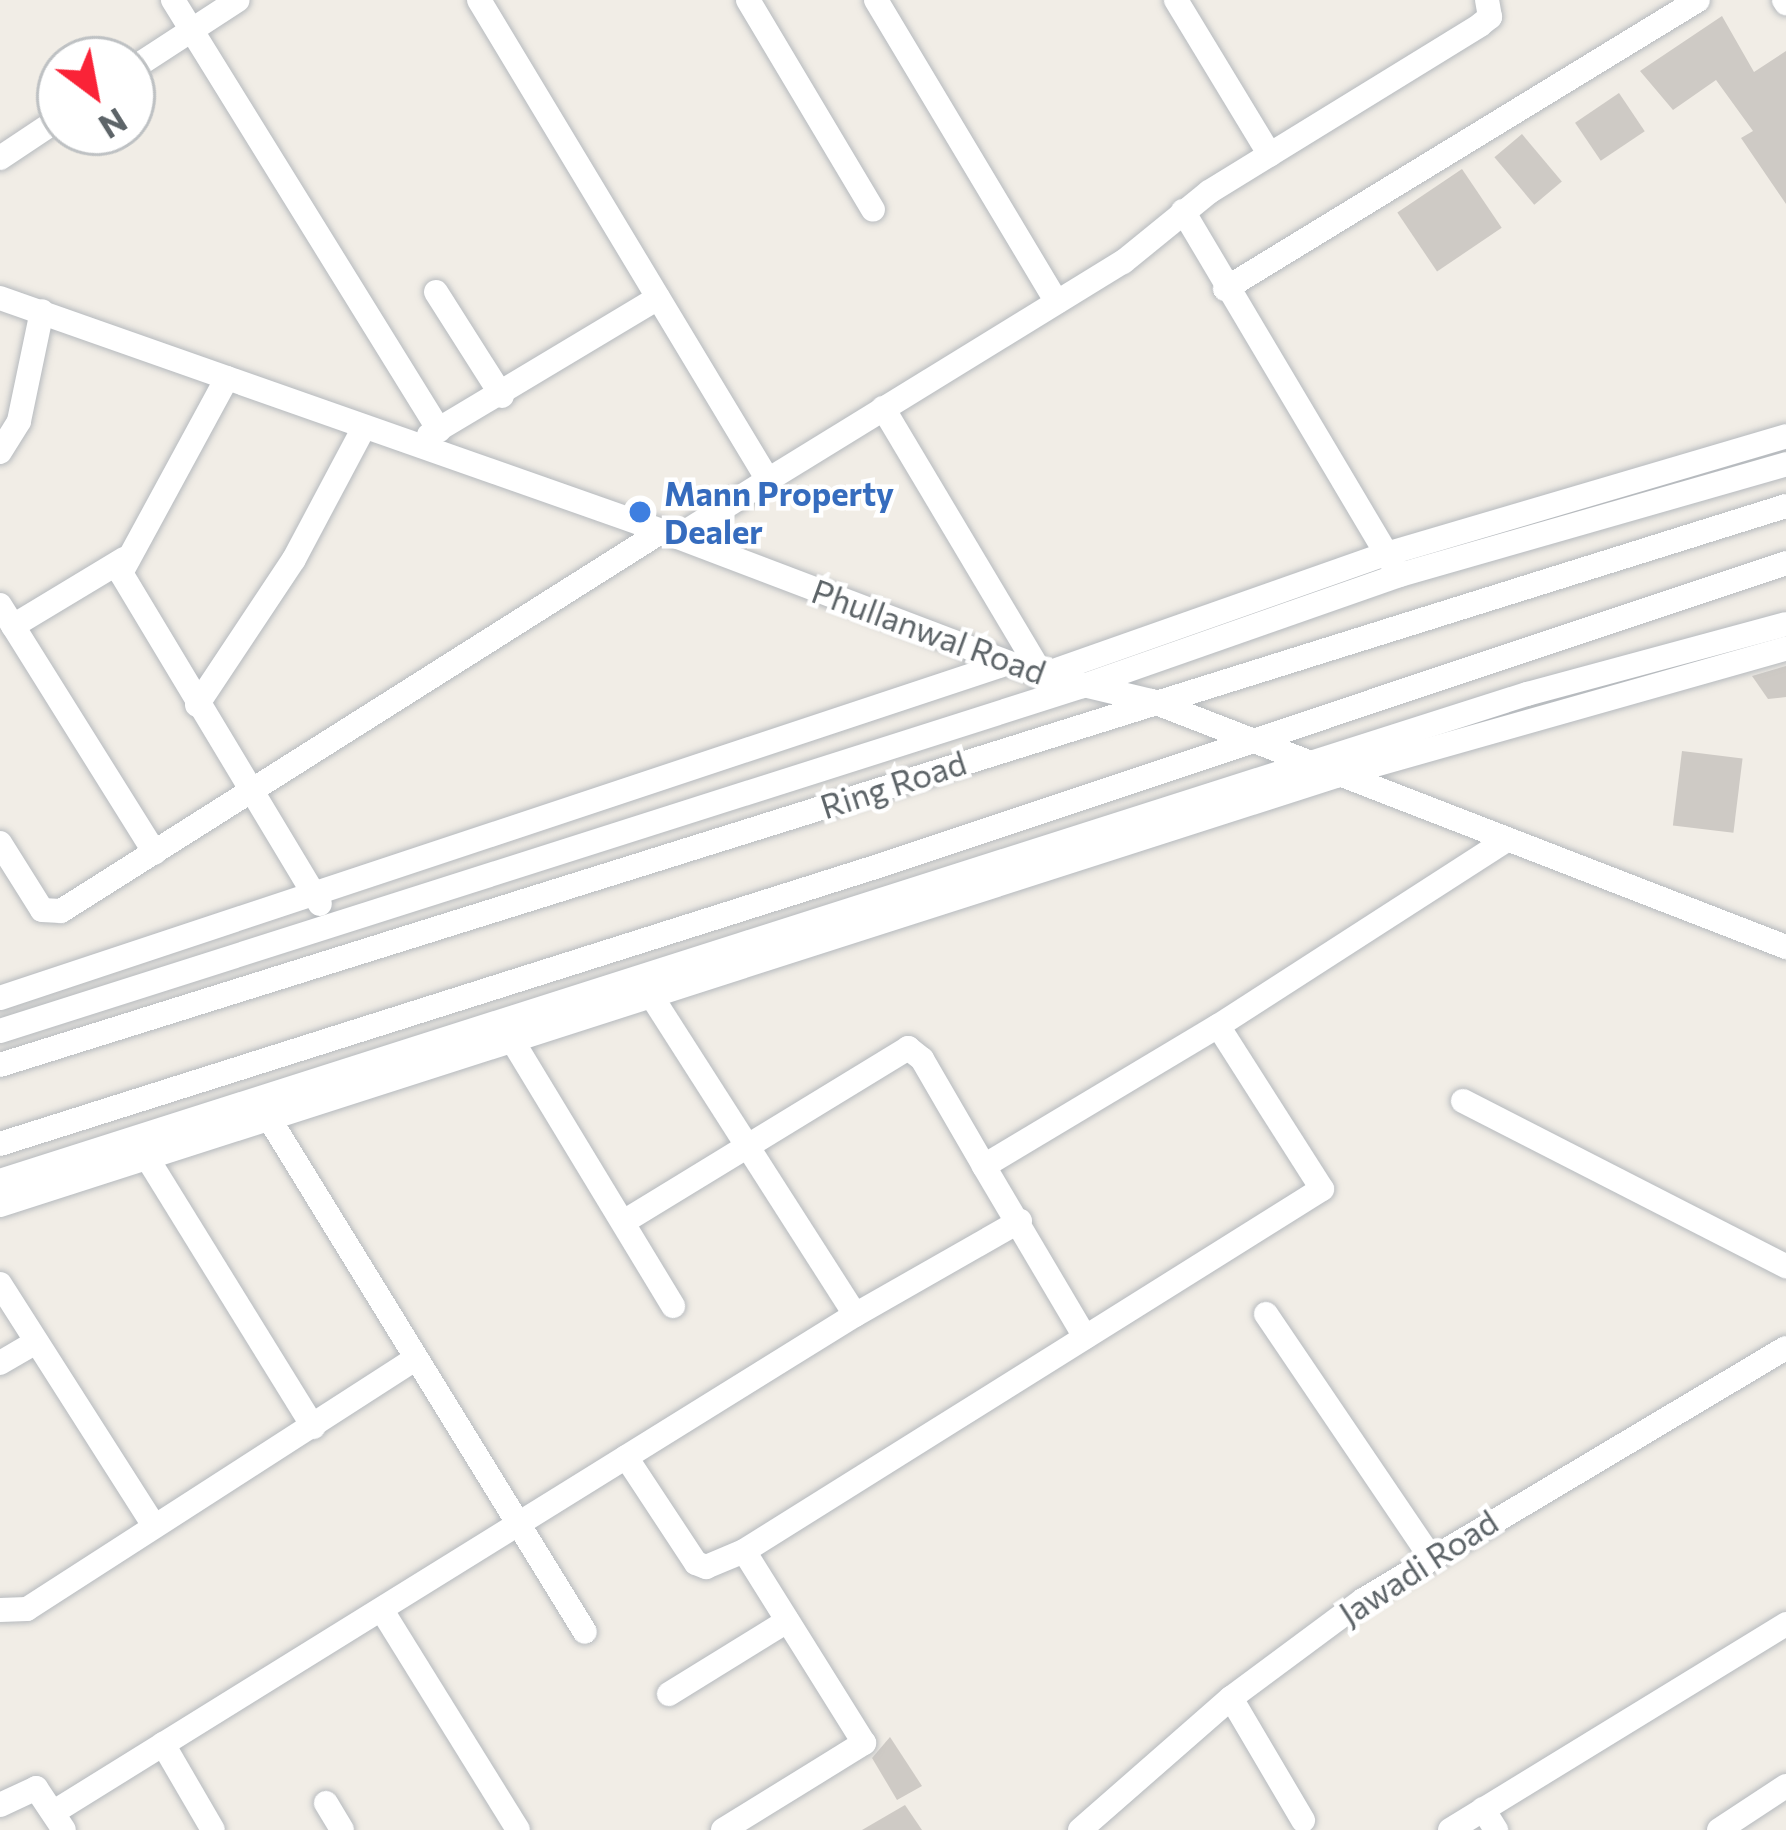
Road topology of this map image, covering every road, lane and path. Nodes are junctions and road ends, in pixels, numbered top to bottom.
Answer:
1 (173, 0) edge
2 (238, 0) edge
3 (478, 0) edge
4 (748, 0) edge
5 (876, 0) edge
6 (1176, 0) edge
7 (1487, 0) edge
8 (1698, 0) edge
9 (191, 29) junction
10 (156, 53) edge
11 (36, 134) edge
12 (1270, 154) junction
13 (0, 158) edge
14 (874, 210) dead end
15 (1183, 211) junction
16 (1225, 289) junction
17 (436, 292) dead end
18 (0, 298) edge
19 (658, 298) junction
20 (1057, 302) junction
21 (42, 311) junction
22 (226, 378) junction
23 (502, 396) junction
24 (883, 408) junction
25 (363, 429) junction
26 (439, 430) junction
27 (1786, 436) edge
28 (412, 444) junction
29 (0, 452) edge
30 (1786, 464) edge
31 (768, 480) junction
32 (1646, 490) junction
33 (1786, 506) edge
34 (669, 534) junction
35 (124, 559) junction
36 (1786, 563) edge
37 (1393, 565) junction
38 (6, 615) edge
39 (1786, 624) edge
40 (1786, 649) edge
41 (1009, 663) junction
42 (1042, 675) junction
43 (1083, 686) junction
44 (1151, 701) junction
45 (197, 705) junction
46 (1242, 739) junction
47 (1305, 764) junction
48 (1336, 776) junction
49 (253, 794) junction
50 (0, 843) edge
51 (1502, 843) junction
52 (155, 854) junction
53 (314, 895) junction
54 (333, 926) junction
55 (1786, 947) edge
56 (97, 968) junction
57 (112, 994) junction
58 (652, 997) junction
59 (0, 998) edge
60 (1218, 1026) junction
61 (0, 1030) edge
62 (512, 1040) junction
63 (0, 1065) edge
64 (1463, 1100) dead end
65 (263, 1110) junction
66 (0, 1144) edge
67 (141, 1148) junction
68 (746, 1149) junction
69 (984, 1166) junction
70 (0, 1181) edge
71 (0, 1205) edge
72 (625, 1221) junction
73 (1020, 1221) junction
74 (1786, 1266) edge
75 (0, 1284) edge
76 (673, 1306) dead end
77 (1266, 1314) dead end
78 (856, 1315) junction
79 (1085, 1337) junction
80 (36, 1342) junction
81 (1786, 1348) edge
82 (413, 1360) junction
83 (0, 1363) edge
84 (313, 1427) junction
85 (626, 1456) junction
86 (154, 1526) junction
87 (520, 1528) junction
88 (744, 1551) junction
89 (1429, 1555) junction
90 (0, 1610) edge
91 (383, 1612) junction
92 (787, 1621) junction
93 (1786, 1624) edge
94 (585, 1632) dead end
95 (669, 1694) dead end
96 (1231, 1698) junction
97 (163, 1744) junction
98 (1786, 1786) edge
99 (326, 1803) dead end
100 (0, 1805) edge
101 (1490, 1820) edge
102 (59, 1821) edge
103 (1302, 1827) edge
104 (213, 1830) edge
105 (342, 1830) edge
106 (518, 1830) edge
107 (724, 1830) edge
108 (1080, 1830) edge
109 (1450, 1830) edge
110 (1719, 1830) edge

1 - 9 street
2 - 9 street
3 - 19 street
4 - 14 street
5 - 20 street
6 - 12 street
7 - 12 street
8 - 16 street
9 - 10 street
9 - 26 street
11 - 13 street
12 - 15 street
15 - 16 street
15 - 20 street
16 - 37 street
17 - 23 street
18 - 21 street, Phullanwal Road
19 - 23 street
19 - 31 street
20 - 24 street
21 - 22 street, Phullanwal Road
21 - 29 street
22 - 25 street, Phullanwal Road
22 - 35 street
23 - 26 street
24 - 31 street
24 - 42 street
25 - 28 street, Phullanwal Road
25 - 45 street
26 - 28 street
27 - 32 street
28 - 34 street, Phullanwal Road
30 - 32 street
31 - 34 street
32 - 37 street
33 - 44 street, Ring Road
34 - 41 street, Phullanwal Road
34 - 49 street
35 - 38 street
35 - 45 street
36 - 46 street
37 - 42 street
37 - 43 street
38 - 52 street
39 - 47 street
40 - 48 street
41 - 42 street, Phullanwal Road
41 - 53 street
42 - 43 street, Phullanwal Road
43 - 44 street, Phullanwal Road
43 - 54 street
44 - 46 street, Phullanwal Road
44 - 63 street, Ring Road
45 - 49 street
46 - 47 street, Phullanwal Road
46 - 66 street
47 - 48 street, Phullanwal Road
47 - 65 street
48 - 51 street, Phullanwal Road
48 - 58 street
49 - 52 street
49 - 53 street
50 - 52 street
51 - 55 street, Phullanwal Road
51 - 60 street
53 - 54 street
53 - 56 street
54 - 57 street
56 - 57 street
56 - 59 street
57 - 61 street
58 - 62 street
58 - 68 street
60 - 69 street
60 - 79 street
62 - 65 street
62 - 72 street
64 - 74 street
65 - 67 street
65 - 82 street
67 - 70 street
67 - 71 street
67 - 84 street
68 - 69 street
68 - 72 street
68 - 78 street
69 - 73 street
72 - 76 street
73 - 78 street
73 - 79 street
75 - 80 street
77 - 89 street
78 - 85 street
79 - 88 street
80 - 83 street
80 - 86 street
81 - 89 street, Jawadi Road
82 - 84 street
82 - 87 street
84 - 86 street
85 - 87 street
85 - 88 street
86 - 90 street
87 - 91 street
87 - 94 street
88 - 92 street
89 - 96 street, Jawadi Road
91 - 97 street
91 - 106 street
92 - 95 street
92 - 107 street
93 - 101 street
96 - 103 street
96 - 108 street, Jawadi Road
97 - 102 street
97 - 104 street
98 - 110 street
99 - 105 street
100 - 102 street
101 - 109 street

